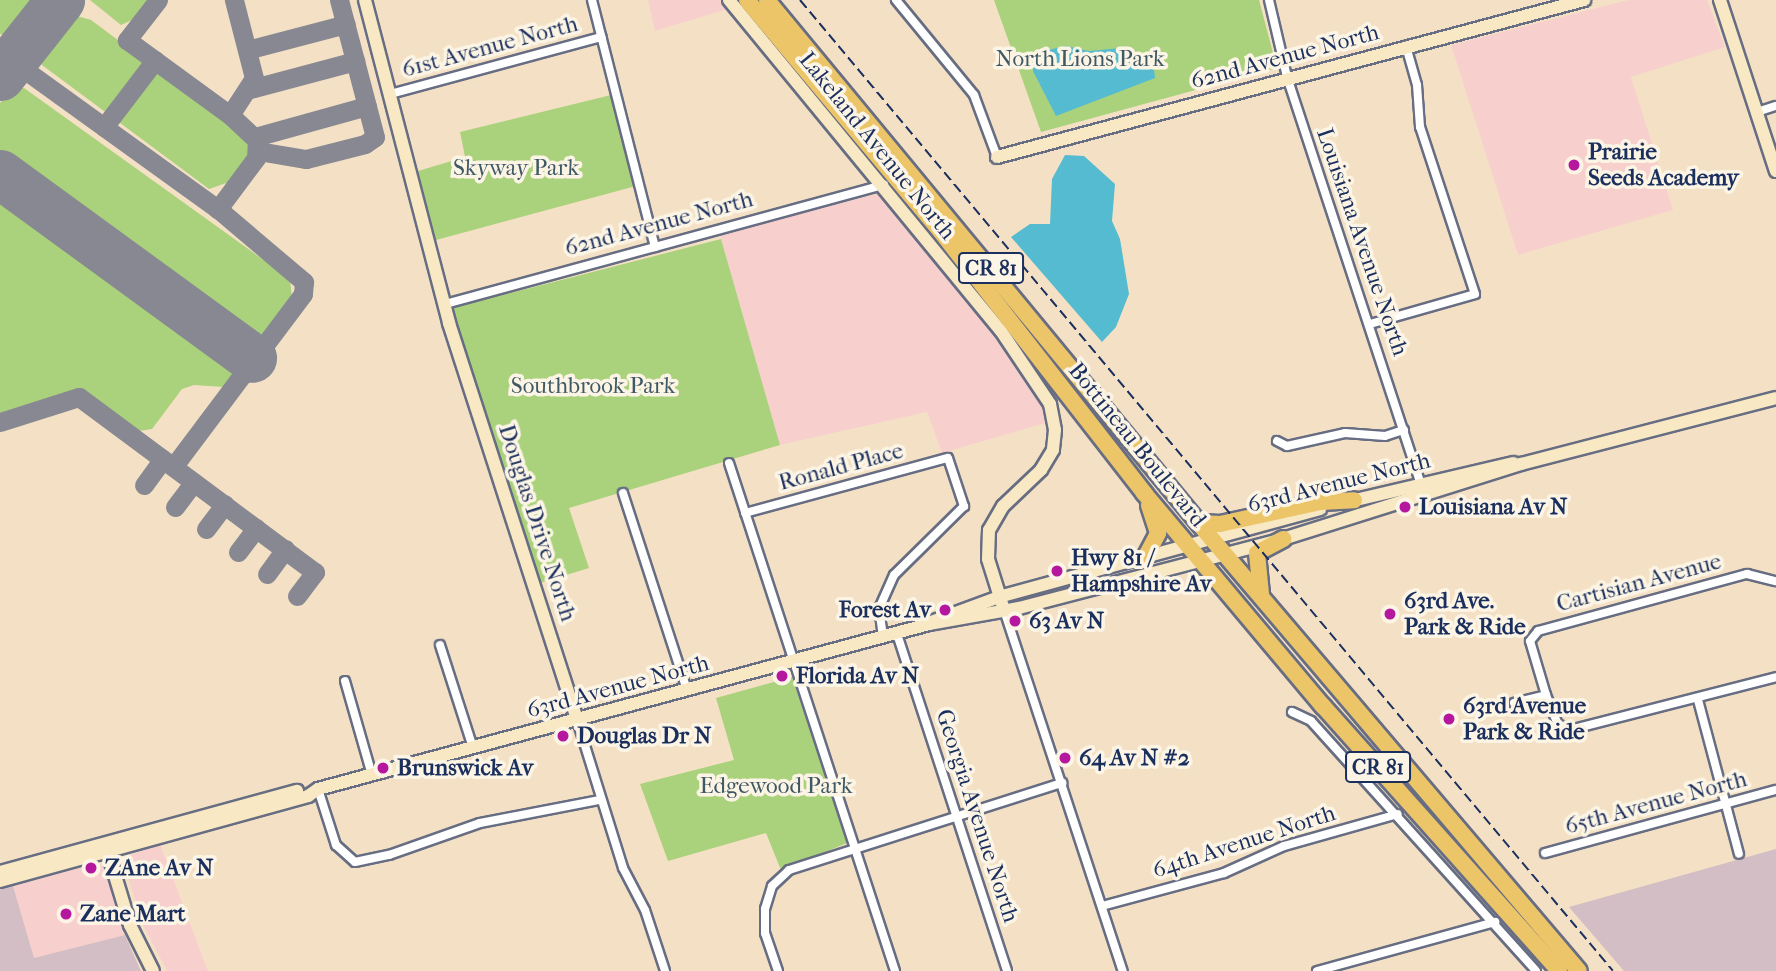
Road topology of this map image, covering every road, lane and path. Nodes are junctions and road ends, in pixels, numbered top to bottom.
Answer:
1 (365, 0) edge
2 (592, 0) edge
3 (729, 0) edge
4 (747, 0) edge
5 (767, 0) edge
6 (896, 0) edge
7 (1269, 0) edge
8 (1584, 0) edge
9 (1720, 0) edge
10 (601, 37) junction
11 (1406, 46) junction
12 (1287, 77) junction
13 (390, 94) junction
14 (1776, 106) edge
15 (1757, 112) junction
16 (997, 157) joint
17 (1776, 171) edge
18 (884, 185) junction
19 (655, 247) junction
20 (445, 304) junction
21 (1370, 324) junction
22 (1776, 398) edge
23 (1404, 430) junction
24 (1277, 440) dead end
25 (729, 463) dead end
26 (1423, 489) junction
27 (622, 493) dead end
28 (1144, 493) junction
29 (1354, 500) junction
30 (745, 513) junction
31 (1200, 523) junction
32 (1211, 538) junction
33 (1283, 539) junction
34 (1188, 545) junction
35 (1225, 554) junction
36 (1146, 556) junction
37 (1201, 560) junction
38 (1776, 581) edge
39 (1261, 596) junction
40 (999, 597) junction
41 (1004, 610) junction
42 (929, 624) junction
43 (897, 634) junction
44 (883, 637) junction
45 (440, 645) dead end
46 (794, 661) junction
47 (1776, 677) edge
48 (345, 681) dead end
49 (687, 690) junction
50 (1546, 695) junction
51 (1698, 700) junction
52 (1514, 703) dead end
53 (1292, 712) dead end
54 (578, 720) junction
55 (473, 748) junction
56 (372, 775) junction
57 (1062, 783) junction
58 (318, 789) junction
59 (1776, 790) edge
60 (600, 800) junction
61 (1725, 805) junction
62 (1398, 814) junction
63 (956, 816) junction
64 (106, 847) junction
65 (855, 847) junction
66 (1545, 853) dead end
67 (1739, 854) dead end
68 (0, 872) edge
69 (0, 881) edge
70 (1102, 906) junction
71 (1495, 922) junction
72 (153, 971) edge
73 (666, 971) edge
74 (778, 971) edge
75 (895, 971) edge
76 (1007, 971) edge
77 (1123, 971) edge
78 (1317, 971) edge
79 (1536, 971) edge
80 (1559, 971) edge
81 (1579, 971) edge

1 - 13 street, Douglas Drive North
2 - 10 street
3 - 18 street, Lakeland Avenue North
4 - 28 highway, Bottineau Boulevard / CR 81
5 - 31 highway, Bottineau Boulevard / CR 81
6 - 16 street
7 - 12 street, Louisiana Avenue North
8 - 11 street, 62nd Avenue North
9 - 15 street
10 - 13 street, 61st Avenue North
10 - 19 street
11 - 12 street, 62nd Avenue North
11 - 21 street
12 - 16 street, 62nd Avenue North
12 - 21 street, Louisiana Avenue North
13 - 20 street, Douglas Drive North
14 - 15 street
15 - 17 street
18 - 19 street, 62nd Avenue North
18 - 40 street, Lakeland Avenue North
19 - 20 street, 62nd Avenue North
20 - 54 street, Douglas Drive North
21 - 23 street, Louisiana Avenue North
22 - 26 street, 63rd Avenue North
23 - 24 street
23 - 26 street, Louisiana Avenue North
25 - 30 street
26 - 29 street, 63rd Avenue North
26 - 33 street, 63rd Avenue North
27 - 49 street
28 - 34 highway, Bottineau Boulevard / CR 81
28 - 36 highway
29 - 31 highway
29 - 32 street, 63rd Avenue North
30 - 44 street, Ronald Place
30 - 46 street
31 - 32 highway, Bottineau Boulevard / CR 81
32 - 34 street, 63rd Avenue North
32 - 35 highway, Bottineau Boulevard / CR 81
33 - 35 street, 63rd Avenue North
33 - 39 highway
34 - 36 street, 63rd Avenue North
34 - 37 highway, Bottineau Boulevard / CR 81
35 - 37 street, 63rd Avenue North
35 - 39 highway, Bottineau Boulevard / CR 81
36 - 40 street, 63rd Avenue North
37 - 41 street, 63rd Avenue North
37 - 80 highway, Bottineau Boulevard / CR 81
38 - 50 street, Cartisian Avenue
39 - 81 highway, Bottineau Boulevard / CR 81
40 - 41 street, Lakeland Avenue North
40 - 42 street, 63rd Avenue North
41 - 42 street, 63rd Avenue North
41 - 57 street
42 - 43 street, 63rd Avenue North
43 - 44 street, 63rd Avenue North
43 - 63 street, Georgia Avenue North
44 - 46 street, 63rd Avenue North
45 - 55 street
46 - 49 street, 63rd Avenue North
46 - 65 street
47 - 51 street
48 - 56 street
49 - 54 street, 63rd Avenue North
50 - 51 street
50 - 52 street
51 - 61 street
53 - 62 street
54 - 55 street, 63rd Avenue North
54 - 60 street, Douglas Drive North
55 - 56 street, 63rd Avenue North
56 - 58 street, 63rd Avenue North
57 - 63 street
57 - 70 street
58 - 60 street
58 - 64 street, 63rd Avenue North
59 - 61 street, 65th Avenue North
60 - 73 street, Douglas Drive North
61 - 66 street, 65th Avenue North
61 - 67 street
62 - 70 street, 64th Avenue North
62 - 71 street
63 - 65 street
63 - 76 street, Georgia Avenue North
64 - 68 street, 63rd Avenue North
64 - 69 street, 63rd Avenue North
64 - 72 street
65 - 74 street
65 - 75 street
70 - 77 street
71 - 78 street
71 - 79 street

